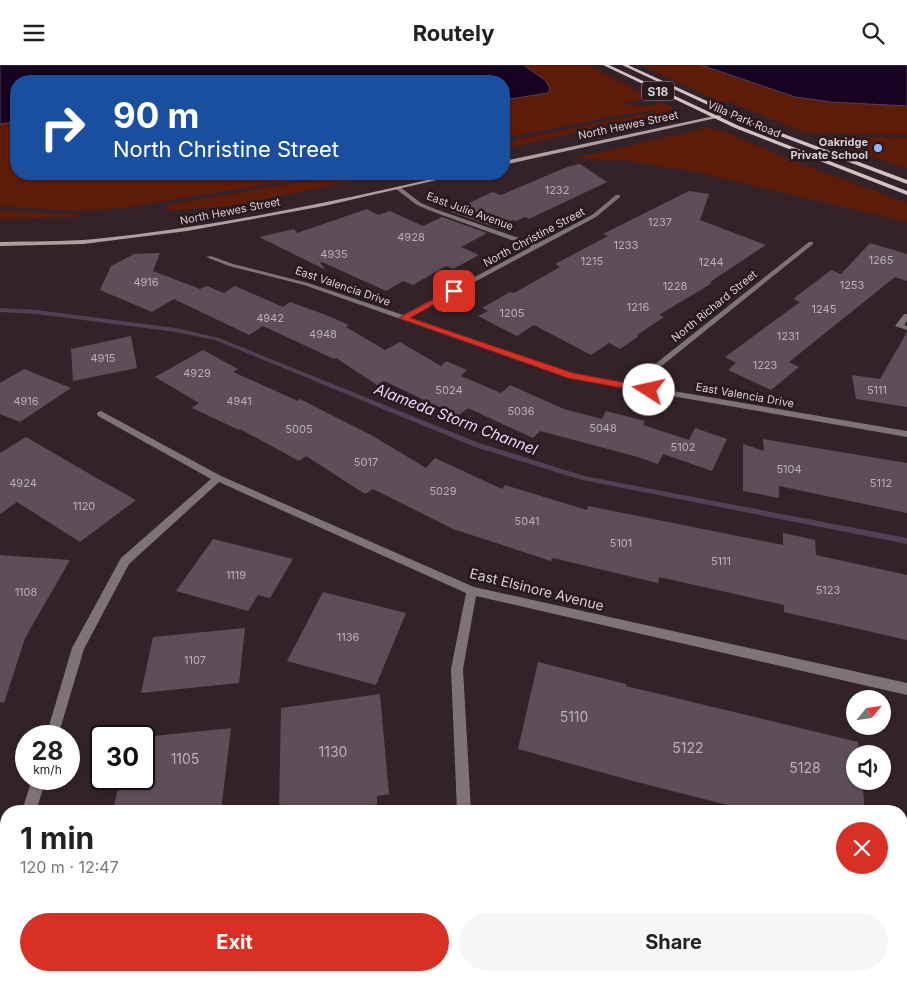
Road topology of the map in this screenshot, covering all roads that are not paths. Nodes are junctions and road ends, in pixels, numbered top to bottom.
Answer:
1 (605, 65) edge
2 (624, 65) edge
3 (728, 114) junction
4 (712, 117) junction
5 (510, 162) edge
6 (433, 180) edge
7 (907, 182) edge
8 (398, 188) junction
9 (907, 193) edge
10 (618, 196) dead end
11 (811, 243) dead end
12 (0, 244) edge
13 (538, 247) junction
14 (209, 257) dead end
15 (907, 316) edge
16 (403, 318) junction
17 (907, 328) edge
18 (631, 387) junction
19 (101, 414) dead end
20 (907, 433) edge
21 (218, 477) junction
22 (472, 591) junction
23 (907, 689) edge
24 (55, 725) edge
25 (36, 790) edge
26 (32, 805) edge
27 (464, 805) edge

1 - 4 main road, Villa Park Road / S18
2 - 3 main road, Villa Park Road / S18
3 - 4 main road, North Hewes Street
3 - 7 main road, Villa Park Road / S18
4 - 5 main road, North Hewes Street
4 - 9 main road, Villa Park Road / S18
6 - 8 main road, North Hewes Street
8 - 12 main road, North Hewes Street
8 - 13 street, East Julie Avenue
10 - 13 street, North Christine Street
11 - 18 street, North Richard Street
13 - 16 street, North Christine Street
14 - 16 street, East Valencia Drive
15 - 17 street
16 - 18 street, East Valencia Drive
18 - 20 street, East Valencia Drive
19 - 21 street, East Elsinore Avenue
21 - 22 street, East Elsinore Avenue
21 - 24 street
22 - 23 street, East Elsinore Avenue
22 - 27 street
25 - 26 street

